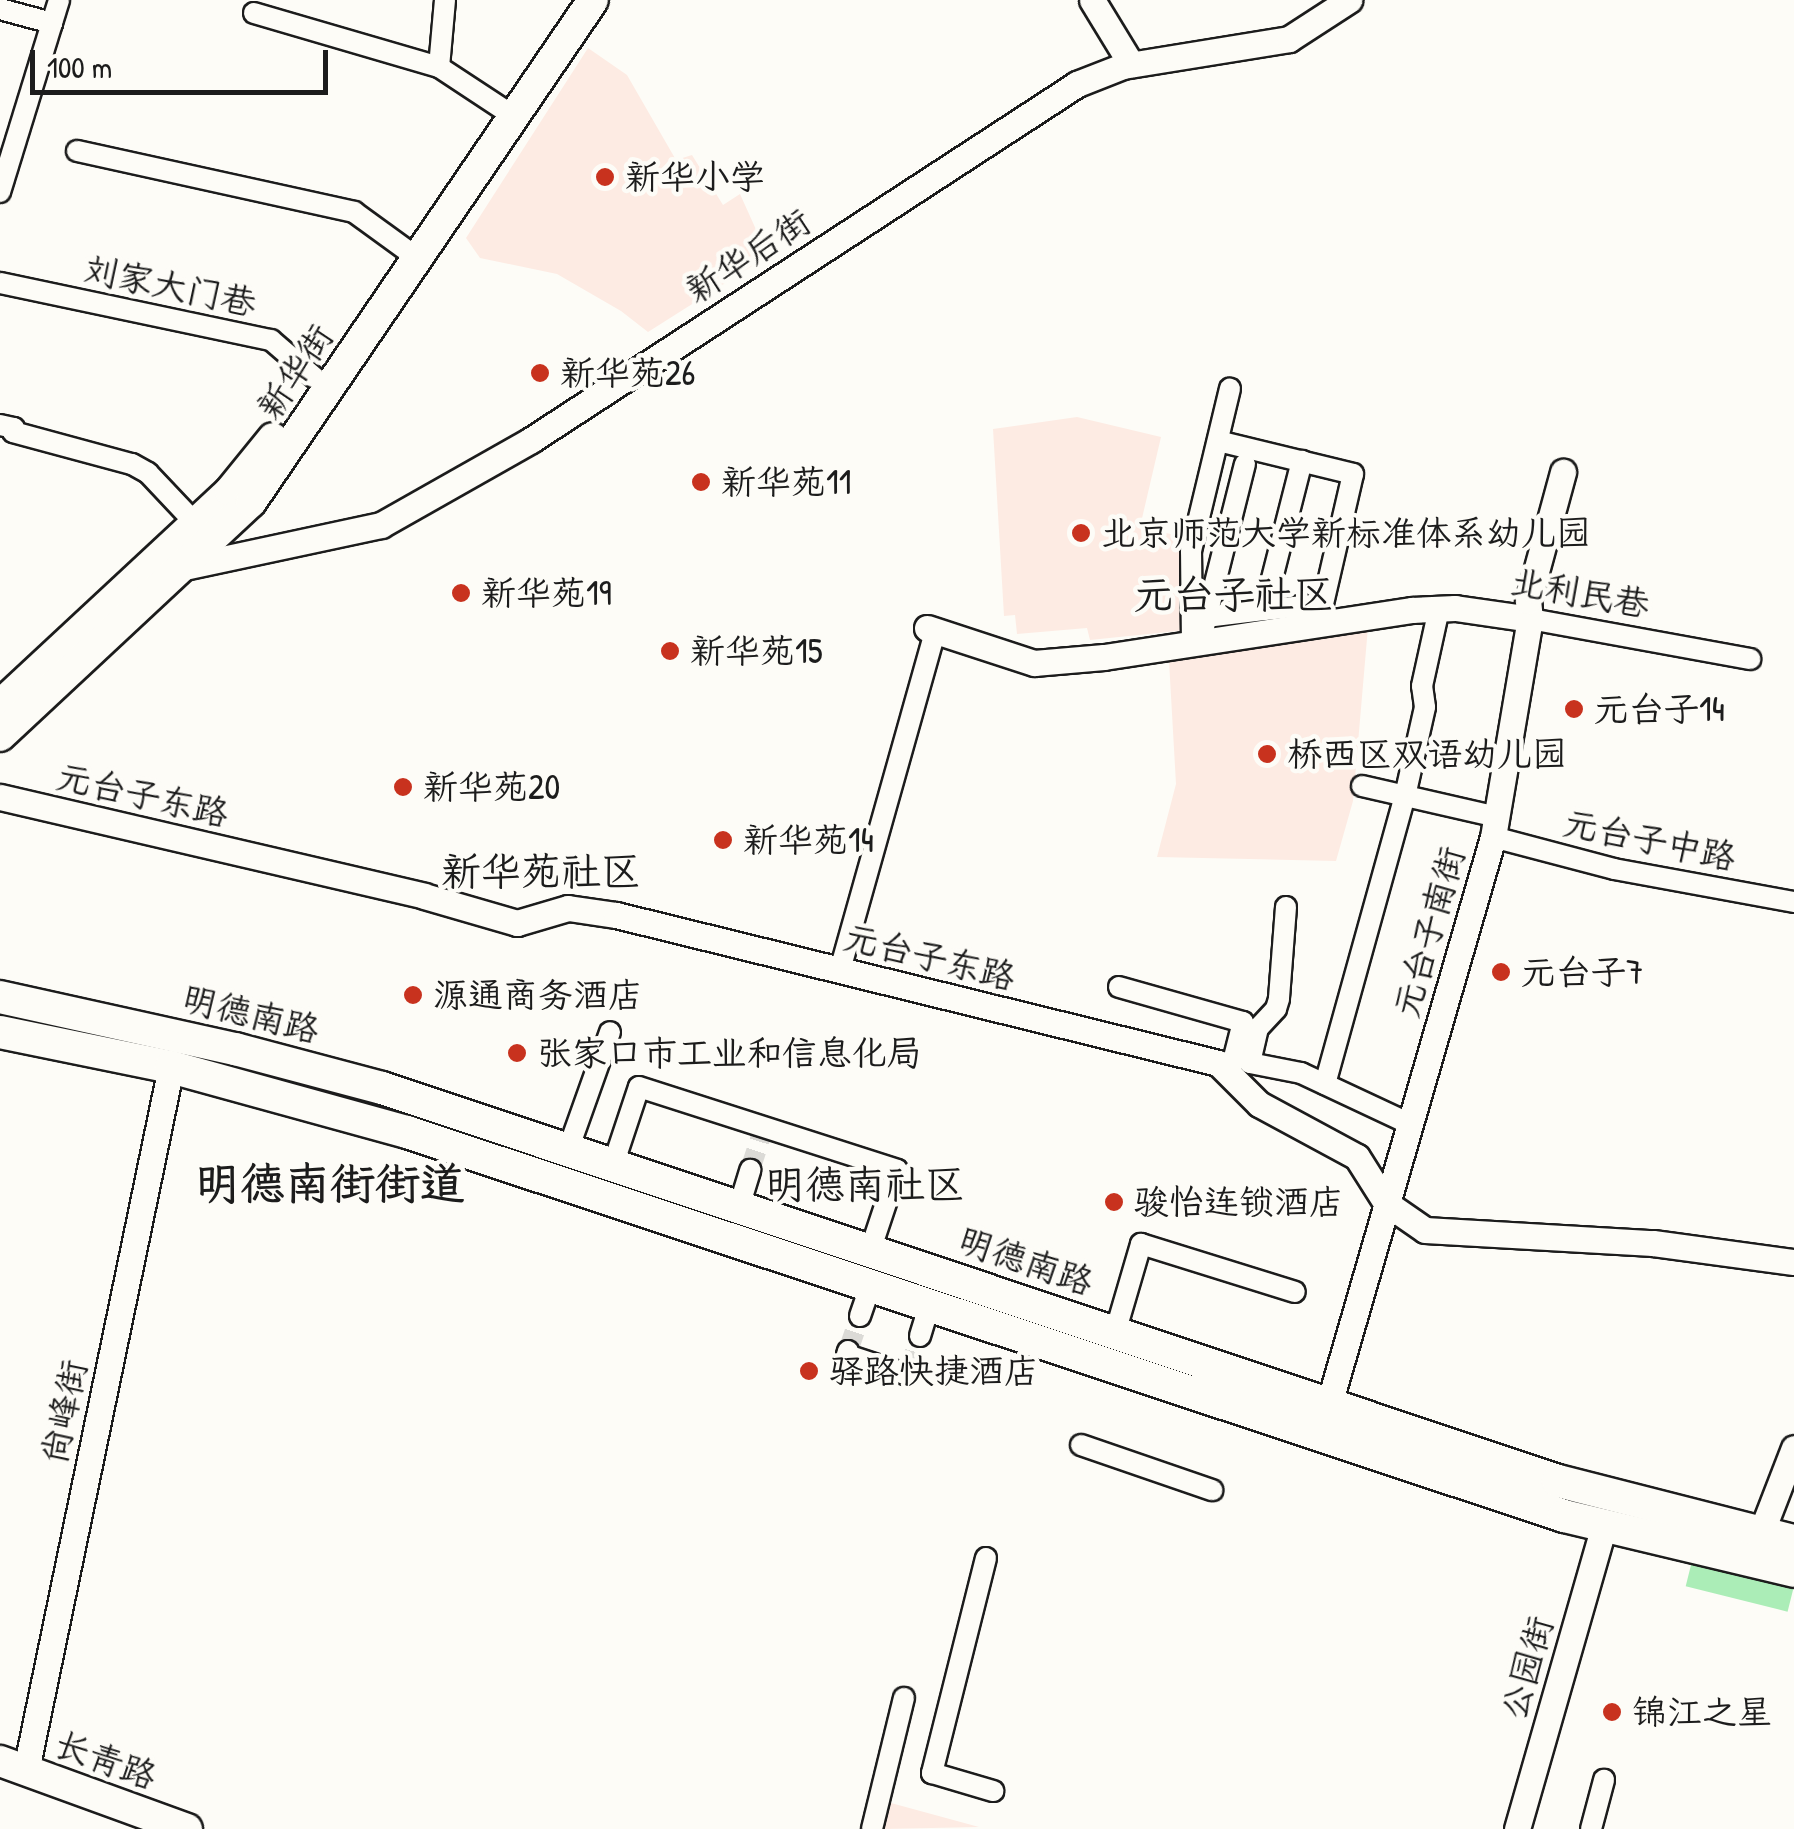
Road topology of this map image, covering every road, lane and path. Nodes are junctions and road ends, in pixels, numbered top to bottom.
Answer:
1 (59, 0) edge
2 (445, 0) edge
3 (576, 0) edge
4 (594, 0) edge
5 (1092, 0) edge
6 (1349, 0) edge
7 (0, 9) edge
8 (254, 14) dead end
9 (52, 24) junction
10 (1132, 64) junction
11 (439, 67) junction
12 (503, 109) junction
13 (9, 136) edge
14 (77, 152) dead end
15 (0, 192) edge
16 (405, 249) junction
17 (0, 283) edge
18 (315, 378) junction
19 (1230, 389) dead end
20 (0, 424) edge
21 (1218, 441) junction
22 (1302, 461) junction
23 (1245, 464) dead end
24 (1562, 472) dead end
25 (196, 524) junction
26 (180, 568) junction
27 (1439, 608) junction
28 (1264, 610) junction
29 (1206, 617) junction
30 (1530, 619) junction
31 (931, 630) joint
32 (1196, 644) junction
33 (1750, 659) dead end
34 (0, 705) edge
35 (0, 736) edge
36 (1362, 786) dead end
37 (1404, 796) junction
38 (0, 797) edge
39 (1495, 827) junction
40 (1794, 902) edge
41 (1286, 907) dead end
42 (840, 970) junction
43 (1119, 987) dead end
44 (0, 997) edge
45 (0, 1032) edge
46 (610, 1032) dead end
47 (171, 1067) junction
48 (1241, 1074) junction
49 (1325, 1084) junction
50 (415, 1099) junction
51 (1410, 1124) junction
52 (407, 1132) junction
53 (568, 1150) junction
54 (612, 1165) junction
55 (750, 1170) tunnel mouth
56 (1386, 1203) junction
57 (739, 1207) junction
58 (870, 1251) junction
59 (1794, 1262) edge
60 (1294, 1292) dead end
61 (1115, 1332) junction
62 (848, 1351) dead end
63 (909, 1372) dead end
64 (1329, 1404) junction
65 (1082, 1445) dead end
66 (1794, 1448) edge
67 (1212, 1490) dead end
68 (1604, 1526) junction
69 (1761, 1533) junction
70 (1794, 1541) edge
71 (986, 1558) dead end
72 (1794, 1572) edge
73 (904, 1698) dead end
74 (13, 1766) edge
75 (1604, 1780) dead end
76 (993, 1791) dead end
77 (187, 1829) edge
78 (872, 1829) edge
79 (1518, 1829) edge
80 (1590, 1829) edge

1 - 9 street
2 - 11 street
3 - 12 main road, 新华街
4 - 26 main road, 新华街
5 - 10 street
6 - 10 street, 新华后街
7 - 9 street
8 - 11 street
9 - 13 street
10 - 26 street, 新华后街
11 - 12 street
12 - 16 main road, 新华街
13 - 15 street
14 - 16 street
16 - 18 main road, 新华街
17 - 18 street, 刘家大门巷
18 - 25 main road, 新华街
19 - 21 street
20 - 25 street
21 - 22 street
21 - 32 street
22 - 28 street
22 - 28 street
23 - 29 street
24 - 30 street, 元台子南街
25 - 34 main road, 新华街
26 - 35 main road, 新华街
27 - 30 street, 北利民巷
27 - 32 street, 北利民巷
27 - 37 street
28 - 29 street
29 - 32 street
30 - 33 street, 北利民巷
30 - 39 street, 元台子南街
31 - 32 street, 北利民巷
31 - 42 street
36 - 37 street, 元台子中路
37 - 39 street, 元台子中路
37 - 49 street
38 - 42 street, 元台子东路
39 - 40 street, 元台子中路
39 - 51 street, 元台子南街
41 - 48 street
42 - 48 street, 元台子东路
43 - 48 street
44 - 50 main road, 明德南路
45 - 47 main road, 明德南路
46 - 53 street
47 - 52 main road, 明德南路
47 - 74 street, 尚峰街
48 - 49 street
48 - 56 street, 元台子东路
49 - 51 street
50 - 52 main road
50 - 53 main road, 明德南路
51 - 56 street, 元台子南街
52 - 68 main road, 明德南路
53 - 54 main road, 明德南路
54 - 57 main road, 明德南路
54 - 58 street
55 - 57 street
56 - 59 street, 元台子东路
56 - 64 street, 元台子南街
57 - 58 main road, 明德南路
58 - 61 main road, 明德南路
60 - 61 street
61 - 64 main road, 明德南路
62 - 63 street
64 - 69 main road, 明德南路
65 - 67 street
66 - 69 street
68 - 72 main road, 明德南路
68 - 79 street, 公园街
69 - 70 main road, 明德南路
71 - 76 street
73 - 78 street
74 - 77 main road, 长青路
75 - 80 street

